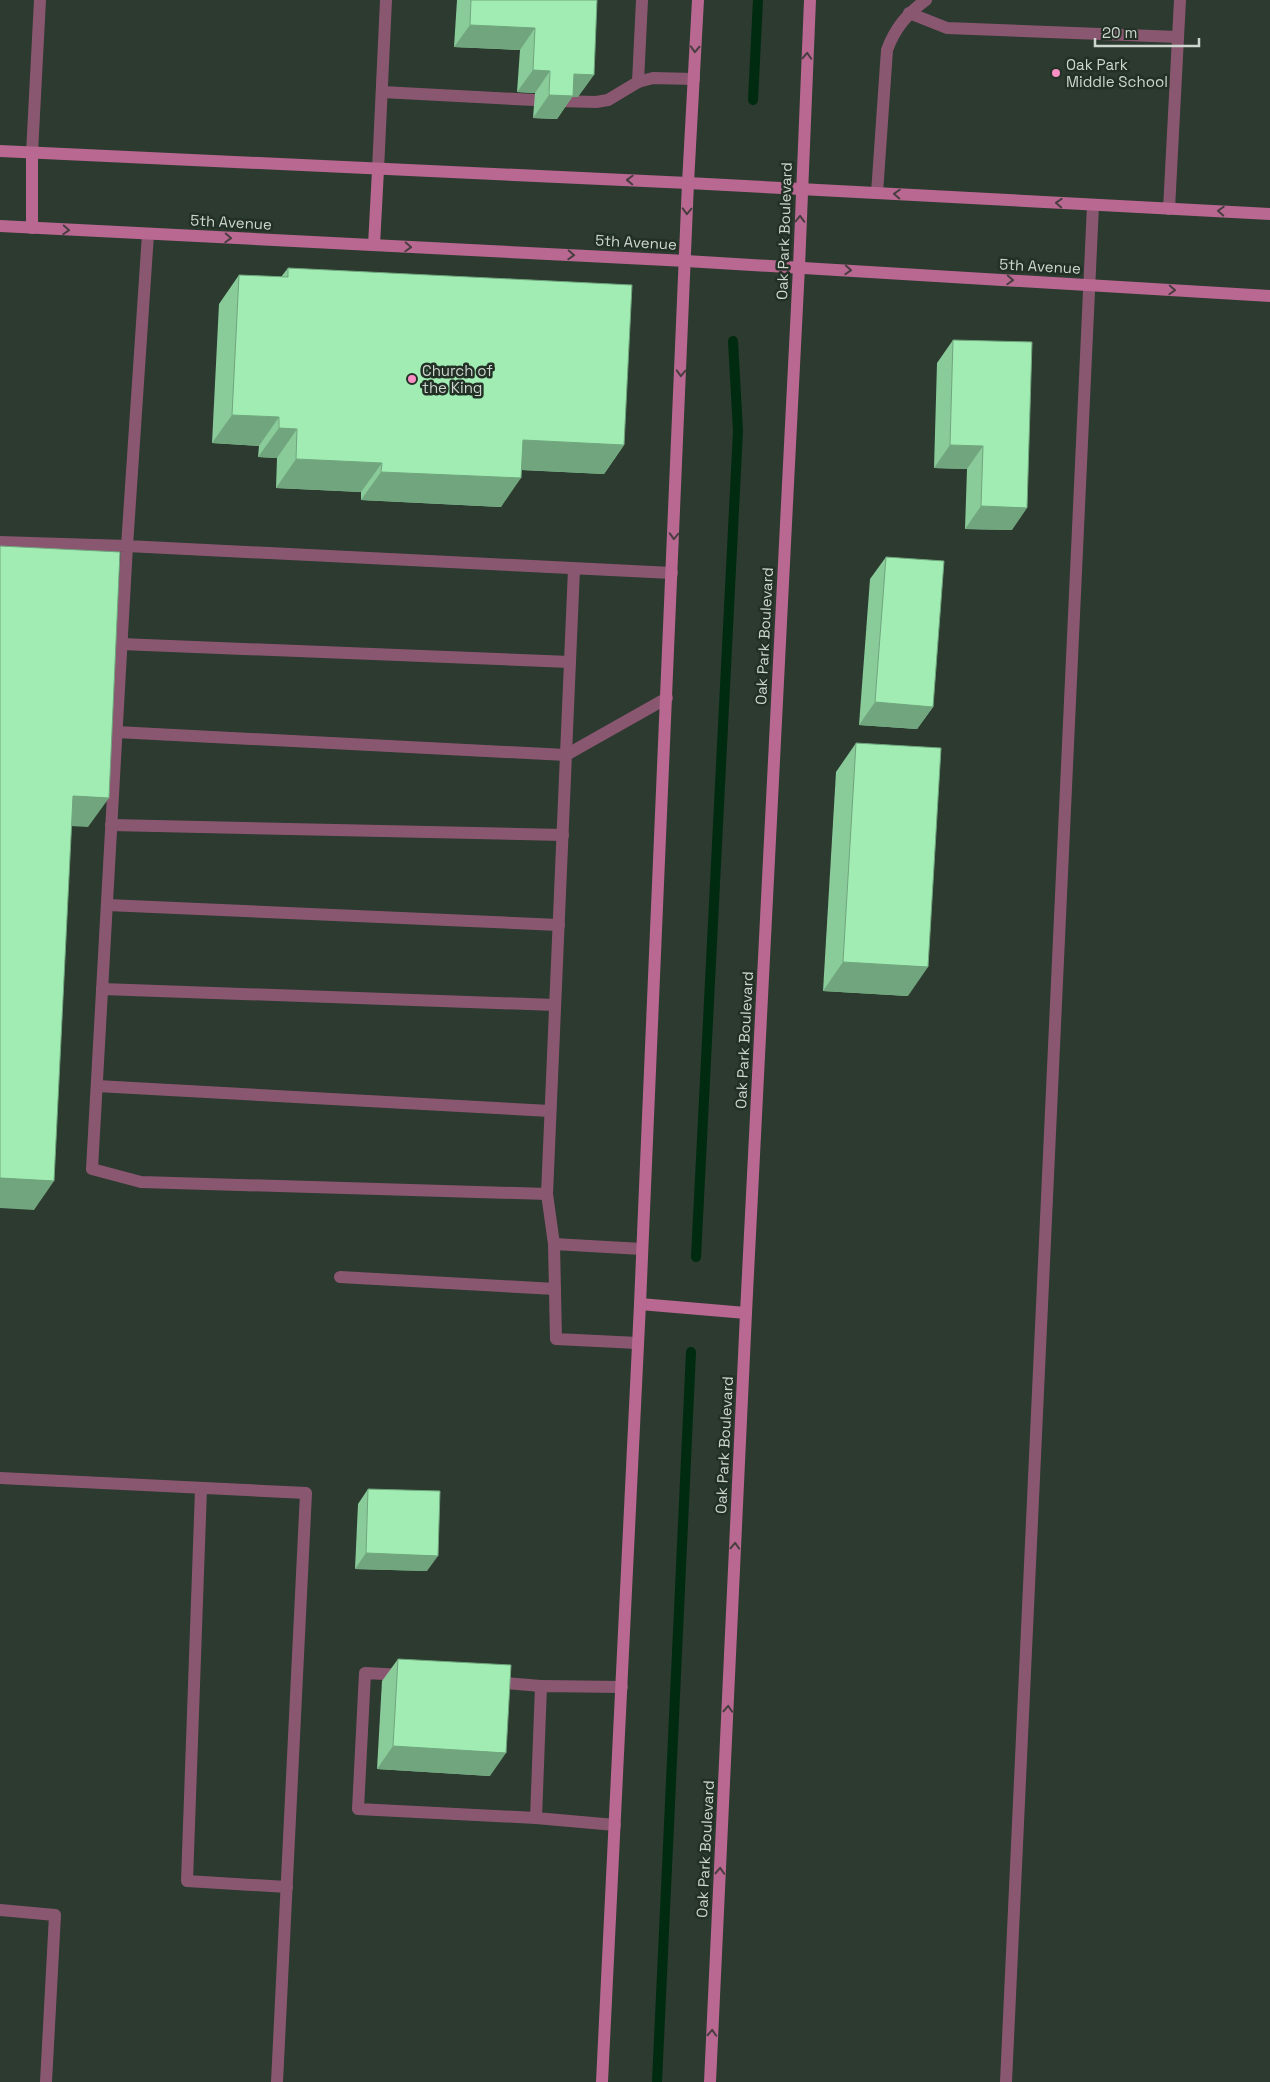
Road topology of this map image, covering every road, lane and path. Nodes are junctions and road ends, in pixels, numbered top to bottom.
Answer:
1 (40, 0) edge
2 (386, 0) edge
3 (642, 0) edge
4 (698, 0) edge
5 (810, 0) edge
6 (926, 0) edge
7 (1180, 0) edge
8 (909, 13) junction
9 (1178, 37) junction
10 (694, 79) junction
11 (638, 82) junction
12 (382, 92) junction
13 (534, 100) dead end
14 (558, 101) edge
15 (0, 151) edge
16 (32, 153) junction
17 (378, 170) junction
18 (688, 183) junction
19 (801, 189) junction
20 (878, 193) junction
21 (1093, 205) junction
22 (1169, 209) junction
23 (1270, 214) edge
24 (0, 226) edge
25 (32, 228) junction
26 (148, 234) junction
27 (374, 245) junction
28 (686, 261) junction
29 (799, 267) junction
30 (1090, 285) junction
31 (1270, 296) edge
32 (0, 542) edge
33 (126, 546) junction
34 (574, 569) junction
35 (672, 574) junction
36 (121, 644) junction
37 (570, 662) junction
38 (667, 698) junction
39 (116, 732) junction
40 (566, 756) junction
41 (111, 825) junction
42 (563, 835) junction
43 (106, 906) junction
44 (558, 925) junction
45 (102, 989) junction
46 (555, 1005) junction
47 (96, 1086) junction
48 (550, 1111) junction
49 (547, 1194) junction
50 (554, 1244) junction
51 (642, 1249) junction
52 (340, 1277) dead end
53 (555, 1289) junction
54 (640, 1304) junction
55 (746, 1313) junction
56 (638, 1343) junction
57 (0, 1478) edge
58 (201, 1489) junction
59 (414, 1676) edge
60 (482, 1681) edge
61 (541, 1686) junction
62 (622, 1686) junction
63 (536, 1818) junction
64 (615, 1826) junction
65 (287, 1887) junction
66 (0, 1910) edge
67 (46, 2082) edge
68 (277, 2082) edge
69 (602, 2082) edge
70 (710, 2082) edge
71 (1006, 2082) edge

1 - 16 lane
2 - 12 lane
3 - 11 lane
4 -> 10 street
19 -> 5 street, Oak Park Boulevard
6 - 8 lane
7 - 9 lane
8 - 9 lane
8 - 20 lane
9 - 22 lane
10 - 11 lane
10 - 18 street
11 - 14 lane
12 - 13 lane
12 - 17 lane
15 - 16 street
16 - 17 street
16 - 25 street
18 -> 17 street
17 - 27 street
18 - 19 street
18 -> 28 street
19 - 20 street
29 -> 19 street, Oak Park Boulevard
21 -> 20 street
21 - 22 street
21 - 30 lane
23 -> 22 street
24 - 25 street, 5th Avenue
25 -> 26 street, 5th Avenue
26 -> 27 street, 5th Avenue
26 - 33 lane
27 -> 28 street, 5th Avenue
28 - 29 street, 5th Avenue
28 -> 35 street
29 -> 30 street, 5th Avenue
29 - 55 street, Oak Park Boulevard
30 -> 31 street, 5th Avenue
30 - 71 lane
32 - 33 lane
33 - 34 lane
33 - 36 lane
34 - 35 lane
34 - 37 lane
35 - 38 street
36 - 37 lane
36 - 39 lane
37 - 40 lane
38 - 40 lane
38 - 51 street
39 - 40 lane
39 - 41 lane
40 - 42 lane
41 - 42 lane
41 - 43 lane
42 - 44 lane
43 - 44 lane
43 - 45 lane
44 - 46 lane
45 - 46 lane
45 - 47 lane
46 - 48 lane
47 - 48 lane
47 - 49 lane
48 - 49 lane
49 - 50 lane
50 - 51 lane
50 - 53 lane
51 - 54 street
52 - 53 lane
53 - 56 lane
54 - 55 street
54 - 56 street
70 -> 55 street, Oak Park Boulevard
56 - 62 street
57 - 58 lane
58 - 65 lane
58 - 65 lane
59 - 63 lane
60 - 61 lane
61 - 62 lane
61 - 63 lane
62 - 64 street
63 - 64 lane
64 - 69 street
65 - 68 lane
66 - 67 lane

